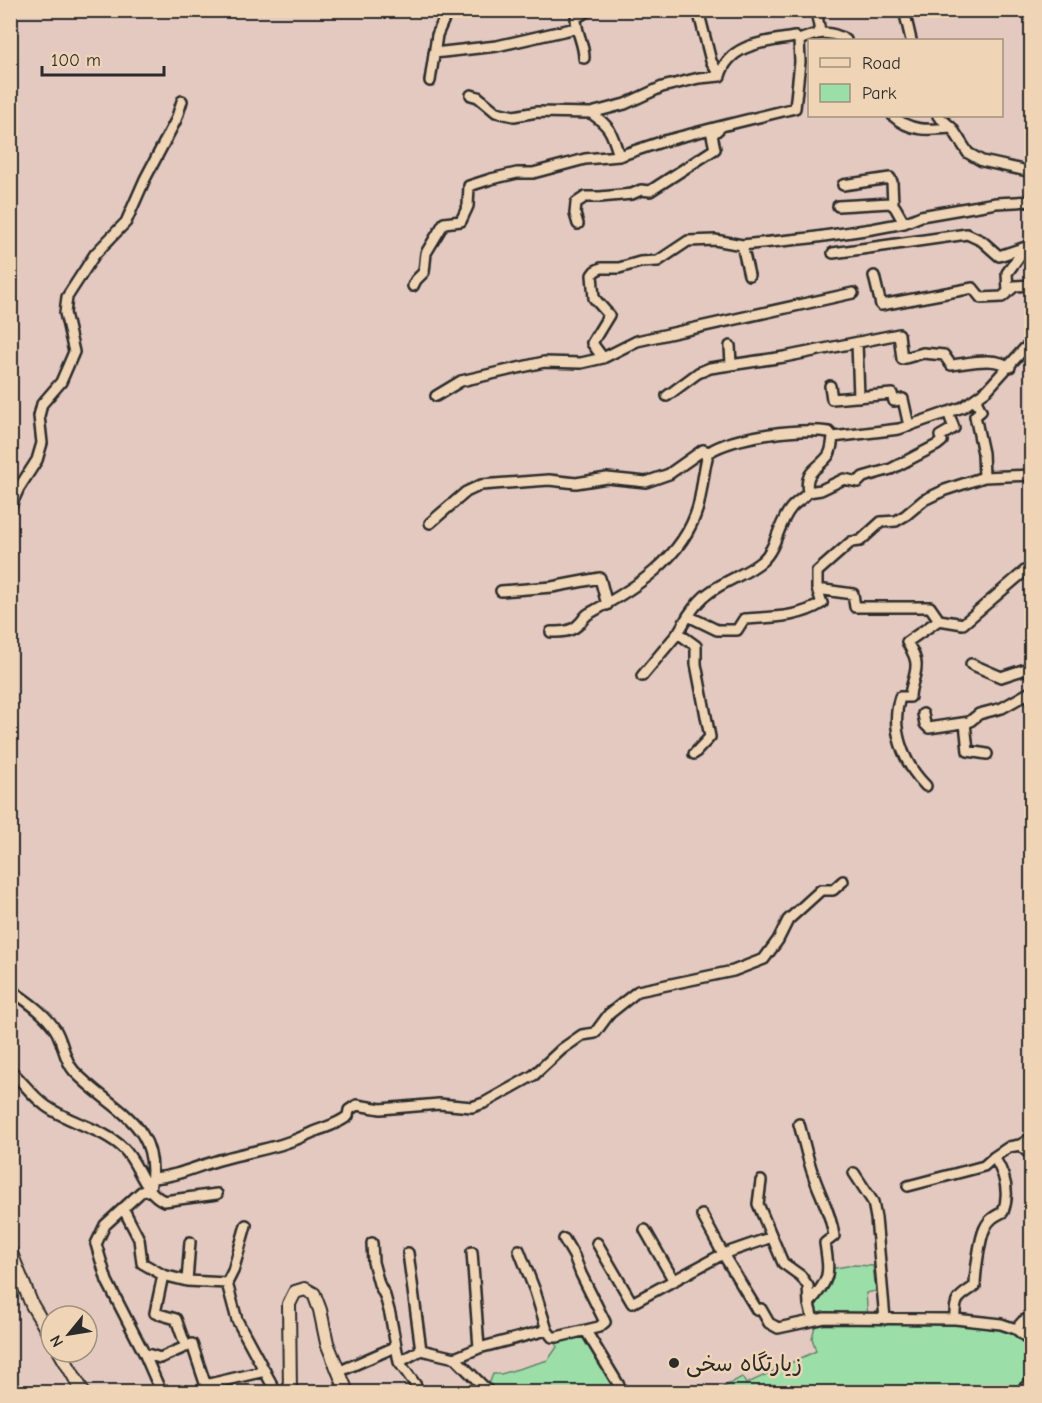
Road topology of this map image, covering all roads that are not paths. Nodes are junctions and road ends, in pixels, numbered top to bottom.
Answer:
1 (448, 10) edge
2 (589, 10) edge
3 (698, 10) edge
4 (816, 10) edge
5 (904, 10) edge
6 (576, 28) junction
7 (819, 32) junction
8 (844, 39) edge
9 (911, 39) edge
10 (799, 40) junction
11 (434, 52) junction
12 (584, 58) dead end
13 (720, 76) junction
14 (430, 81) dead end
15 (471, 95) dead end
16 (182, 101) dead end
17 (591, 113) junction
18 (895, 117) edge
19 (939, 117) edge
20 (722, 126) junction
21 (952, 128) junction
22 (619, 156) junction
23 (1032, 172) edge
24 (843, 185) dead end
25 (1032, 201) edge
26 (893, 204) junction
27 (838, 206) dead end
28 (904, 223) junction
29 (578, 224) dead end
30 (742, 245) junction
31 (1029, 246) edge
32 (833, 253) dead end
33 (749, 275) dead end
34 (874, 276) dead end
35 (1032, 285) edge
36 (413, 286) dead end
37 (1008, 292) junction
38 (853, 293) dead end
39 (856, 343) junction
40 (1032, 344) edge
41 (730, 346) dead end
42 (603, 358) junction
43 (731, 364) junction
44 (1010, 367) junction
45 (830, 386) dead end
46 (436, 396) dead end
47 (667, 396) dead end
48 (859, 397) junction
49 (975, 399) junction
50 (948, 412) junction
51 (909, 426) junction
52 (833, 436) junction
53 (703, 450) junction
54 (1032, 475) edge
55 (984, 477) junction
56 (807, 492) junction
57 (10, 508) edge
58 (430, 523) dead end
59 (1032, 577) edge
60 (817, 589) junction
61 (501, 591) dead end
62 (607, 605) junction
63 (688, 616) junction
64 (939, 620) junction
65 (551, 632) dead end
66 (678, 633) junction
67 (971, 664) dead end
68 (1032, 667) edge
69 (642, 676) dead end
70 (1032, 691) edge
71 (923, 714) dead end
72 (965, 723) junction
73 (694, 754) dead end
74 (987, 754) dead end
75 (926, 786) dead end
76 (843, 881) dead end
77 (10, 989) edge
78 (10, 1070) edge
79 (799, 1124) dead end
80 (1032, 1138) edge
81 (1020, 1145) junction
82 (1032, 1156) edge
83 (994, 1157) junction
84 (854, 1173) dead end
85 (152, 1178) junction
86 (761, 1181) dead end
87 (908, 1186) dead end
88 (150, 1190) junction
89 (217, 1194) dead end
90 (123, 1208) junction
91 (702, 1215) dead end
92 (246, 1225) dead end
93 (645, 1230) dead end
94 (772, 1237) junction
95 (564, 1239) dead end
96 (190, 1242) dead end
97 (372, 1243) dead end
98 (597, 1243) dead end
99 (519, 1250) dead end
100 (10, 1251) edge
101 (472, 1252) dead end
102 (408, 1253) dead end
103 (723, 1254) junction
104 (163, 1275) junction
105 (187, 1281) junction
106 (674, 1281) junction
107 (226, 1283) junction
108 (809, 1304) junction
109 (39, 1316) edge
110 (1032, 1317) edge
111 (885, 1319) junction
112 (955, 1319) junction
113 (813, 1320) junction
114 (1016, 1329) junction
115 (547, 1330) junction
116 (585, 1331) junction
117 (1032, 1342) edge
118 (186, 1347) junction
119 (394, 1347) junction
120 (479, 1348) junction
121 (421, 1350) junction
122 (144, 1353) junction
123 (455, 1358) junction
124 (399, 1362) junction
125 (67, 1364) edge
126 (265, 1371) junction
127 (338, 1372) junction
128 (1032, 1381) edge
129 (206, 1389) edge
130 (83, 1392) edge
131 (161, 1392) edge
132 (276, 1392) edge
133 (290, 1392) edge
134 (347, 1392) edge
135 (418, 1392) edge
136 (489, 1392) edge
137 (622, 1392) edge
138 (1020, 1392) edge

1 - 11 street
2 - 6 street
3 - 13 street
4 - 7 street
5 - 9 street
6 - 11 street
6 - 12 street
7 - 8 street
7 - 10 street
10 - 13 street
10 - 20 street
11 - 14 street
13 - 17 street
15 - 17 street
16 - 57 street
17 - 22 street
18 - 21 street
19 - 21 street
20 - 22 street
20 - 29 street
21 - 23 street
22 - 36 street
24 - 26 street
25 - 28 street
26 - 27 street
26 - 28 street
28 - 30 street
30 - 33 street
30 - 42 street
31 - 32 street
31 - 37 street
34 - 37 street
35 - 37 street
38 - 42 street
39 - 43 street
39 - 44 street
39 - 48 street
40 - 44 street
41 - 43 street
42 - 46 street
43 - 47 street
44 - 49 street
45 - 48 street
48 - 51 street
49 - 50 street
49 - 55 street
50 - 51 street
50 - 56 street
51 - 52 street
52 - 53 street
52 - 56 street
53 - 58 street
53 - 62 street
54 - 55 street
55 - 60 street
56 - 63 street
59 - 64 street
60 - 63 street
60 - 64 street
61 - 62 street
62 - 65 street
63 - 66 street
64 - 75 street
66 - 69 street
66 - 73 street
67 - 68 street
70 - 72 street
71 - 72 street
72 - 74 street
76 - 85 street
77 - 85 street
78 - 88 street
79 - 108 street
80 - 81 street
81 - 82 street
81 - 83 street
83 - 87 street
83 - 112 street
84 - 111 street
85 - 88 street
86 - 94 street
88 - 89 street
88 - 90 street
90 - 104 street
90 - 122 street
91 - 103 street
92 - 107 street
93 - 106 street
94 - 103 street
94 - 108 street
95 - 116 street
96 - 105 street
97 - 119 street
98 - 106 street
99 - 115 street
100 - 109 street
101 - 120 street
102 - 121 street
103 - 106 street
103 - 113 street
104 - 105 street
104 - 118 street
105 - 107 street
107 - 126 street
108 - 113 street
110 - 114 street
111 - 112 street
111 - 113 street
112 - 114 street
114 - 117 street
115 - 116 street
115 - 120 street
116 - 137 street
118 - 122 street
118 - 129 street
119 - 124 street
119 - 127 street
120 - 123 street
121 - 123 street
121 - 124 street
122 - 131 street
123 - 136 street
124 - 135 street
125 - 130 street
126 - 129 street
126 - 132 street
127 - 133 street
127 - 134 street
128 - 138 street

